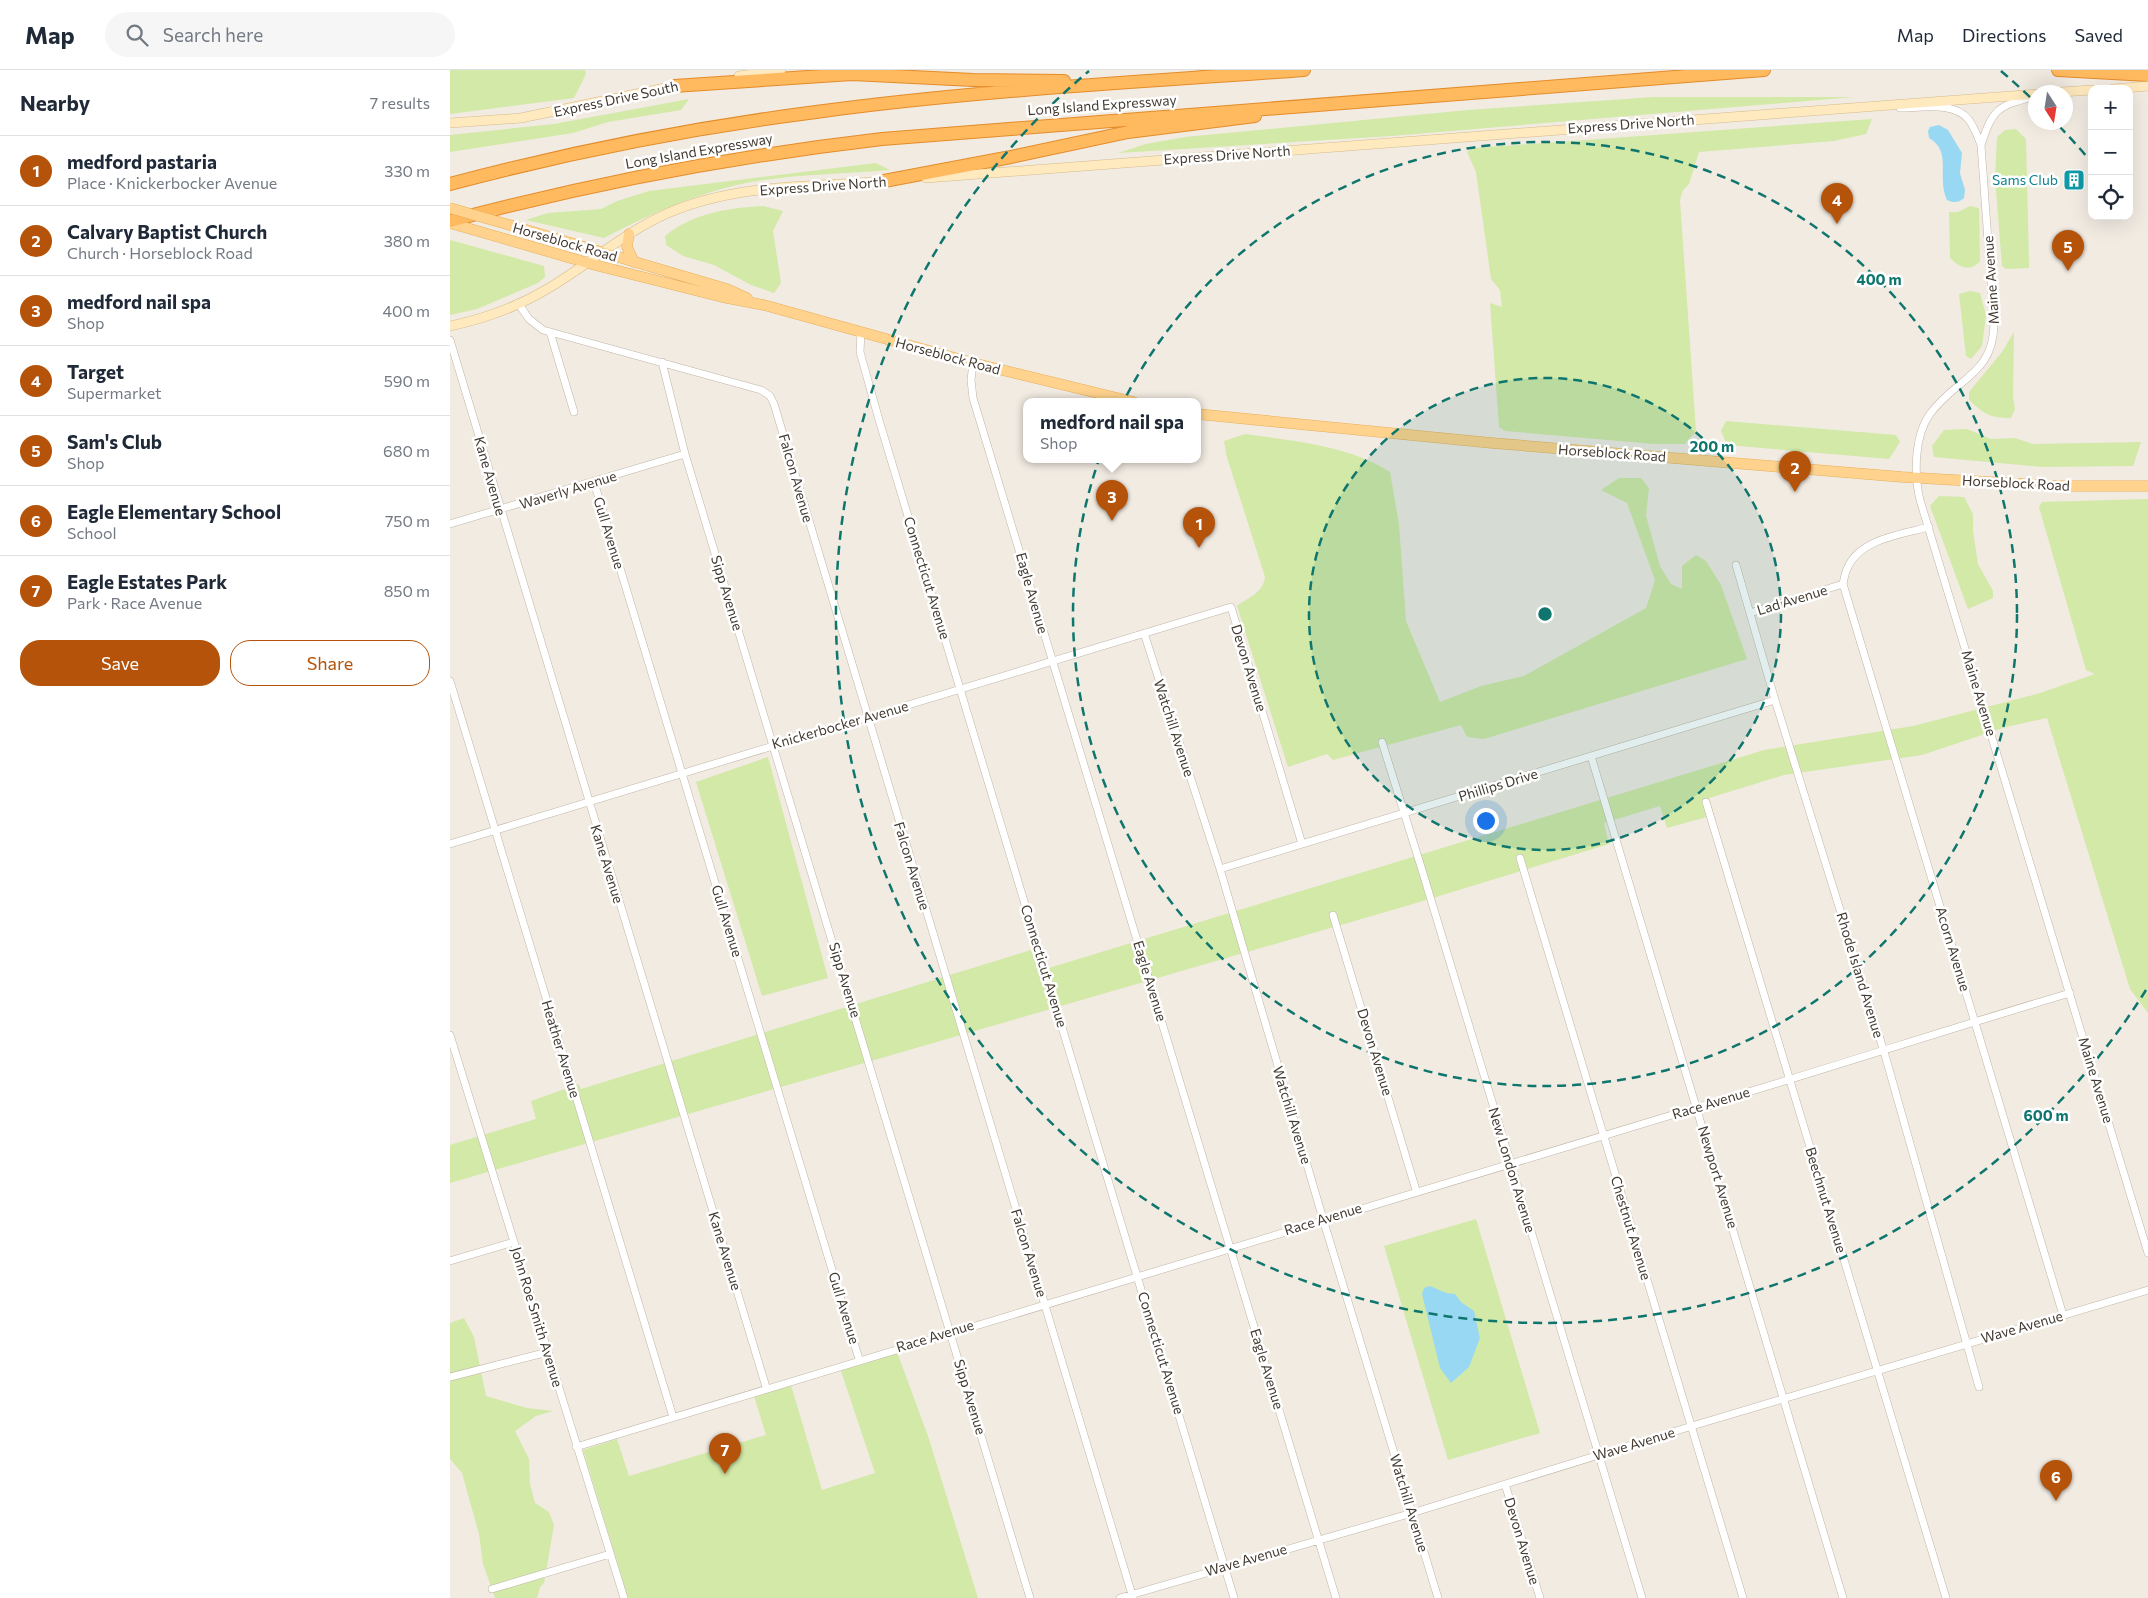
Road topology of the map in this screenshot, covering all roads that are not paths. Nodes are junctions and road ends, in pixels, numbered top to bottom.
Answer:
1 (781, 70) edge
2 (1304, 70) edge
3 (1764, 70) edge
4 (2058, 70) edge
5 (2148, 75) edge
6 (1144, 82) junction
7 (674, 86) junction
8 (2148, 86) edge
9 (2133, 87) edge
10 (2088, 90) edge
11 (2073, 91) edge
12 (2028, 96) edge
13 (2028, 98) edge
14 (1337, 102) junction
15 (1835, 108) junction
16 (450, 123) edge
17 (1982, 145) junction
18 (884, 181) junction
19 (450, 184) edge
20 (450, 208) edge
21 (450, 222) edge
22 (629, 234) junction
23 (601, 252) junction
24 (587, 262) junction
25 (634, 262) junction
26 (518, 303) junction
27 (764, 305) junction
28 (450, 326) edge
29 (550, 332) junction
30 (861, 332) junction
31 (450, 340) edge
32 (662, 362) junction
33 (973, 363) junction
34 (1117, 398) edge
35 (574, 412) dead end
36 (1201, 414) edge
37 (685, 454) junction
38 (1916, 478) junction
39 (594, 482) junction
40 (2148, 486) edge
41 (500, 510) junction
42 (450, 524) edge
43 (1929, 527) junction
44 (1736, 564) dead end
45 (1843, 584) junction
46 (1231, 607) joint
47 (1750, 613) junction
48 (1144, 633) junction
49 (1052, 661) junction
50 (450, 680) edge
51 (961, 689) junction
52 (1775, 700) junction
53 (867, 718) junction
54 (1382, 742) dead end
55 (774, 745) junction
56 (1591, 756) junction
57 (682, 775) junction
58 (1706, 802) dead end
59 (589, 803) junction
60 (1404, 813) junction
61 (494, 831) junction
62 (450, 844) edge
63 (1302, 844) junction
64 (1520, 858) dead end
65 (1220, 868) junction
66 (1333, 914) dead end
67 (2070, 993) junction
68 (1975, 1021) junction
69 (450, 1035) edge
70 (1883, 1050) junction
71 (1790, 1080) junction
72 (1697, 1108) junction
73 (1603, 1135) junction
74 (1510, 1163) junction
75 (1416, 1190) junction
76 (1323, 1219) junction
77 (514, 1242) junction
78 (1230, 1248) junction
79 (2148, 1253) edge
80 (450, 1261) edge
81 (1138, 1275) junction
82 (2148, 1290) edge
83 (1044, 1303) junction
84 (2063, 1315) junction
85 (950, 1331) junction
86 (1968, 1343) junction
87 (548, 1352) junction
88 (859, 1359) junction
89 (1878, 1371) junction
90 (450, 1377) edge
91 (766, 1387) junction
92 (1979, 1387) dead end
93 (1784, 1399) junction
94 (673, 1417) junction
95 (1692, 1426) junction
96 (576, 1447) junction
97 (1598, 1455) junction
98 (1505, 1484) junction
99 (1412, 1513) junction
100 (1319, 1539) junction
101 (610, 1554) junction
102 (1225, 1566) junction
103 (492, 1589) dead end
104 (1133, 1596) edge
105 (624, 1598) edge
106 (1030, 1598) edge
107 (1120, 1598) edge
108 (1234, 1598) edge
109 (1336, 1598) edge
110 (1438, 1598) edge
111 (1540, 1598) edge
112 (1642, 1598) edge
113 (1743, 1598) edge
114 (1843, 1598) edge
115 (1946, 1598) edge

1 - 7 main road, Express Drive South
2 - 6 highway, Long Island Expressway
3 - 14 highway, Long Island Expressway
4 - 5 highway
6 - 7 highway
6 - 19 highway, Long Island Expressway
7 - 16 main road, Express Drive South
8 - 9 main road
10 - 11 main road
12 - 15 main road, Express Drive North
13 - 17 street
14 - 18 highway
14 - 21 highway, Long Island Expressway
15 - 17 street
15 - 18 main road, Express Drive North
17 - 38 street, Maine Avenue
18 - 22 main road, Express Drive North
20 - 23 main road, Horseblock Road, bridge
21 - 24 main road, Horseblock Road
22 - 23 main road, Express Drive North
22 - 25 main road
23 - 24 main road, Express Drive North
23 - 25 main road, Horseblock Road
24 - 26 main road, Express Drive North
24 - 27 main road, Horseblock Road
25 - 27 main road, Horseblock Road
26 - 28 main road, Express Drive North
26 - 29 street, Falcon Avenue
27 - 30 main road, Horseblock Road
29 - 32 street, Falcon Avenue
29 - 35 street
30 - 33 main road, Horseblock Road
30 - 51 street, Connecticut Avenue
31 - 41 street, Kane Avenue
32 - 37 street, Sipp Avenue
32 - 53 street, Falcon Avenue
33 - 34 main road, Horseblock Road
33 - 49 street, Eagle Avenue
36 - 38 main road, Horseblock Road
37 - 39 street, Waverly Avenue
37 - 55 street, Sipp Avenue
38 - 40 main road, Horseblock Road
38 - 43 street, Maine Avenue
39 - 41 street, Waverly Avenue
39 - 57 street, Gull Avenue
41 - 42 street, Waverly Avenue
41 - 59 street, Kane Avenue
43 - 45 street, Lad Avenue
43 - 67 street, Maine Avenue
44 - 47 street, Rhode Island Avenue
45 - 47 street, Lad Avenue
45 - 68 street, Acorn Avenue
46 - 48 street, Knickerbocker Avenue
46 - 63 street, Devon Avenue
47 - 52 street, Rhode Island Avenue
48 - 49 street, Knickerbocker Avenue
48 - 65 street, Watchill Avenue
49 - 51 street, Knickerbocker Avenue
49 - 78 street, Eagle Avenue
50 - 61 street, Heather Avenue
51 - 53 street, Knickerbocker Avenue
51 - 81 street, Connecticut Avenue
52 - 56 street, Phillips Drive
52 - 70 street, Rhode Island Avenue
53 - 55 street, Knickerbocker Avenue
53 - 83 street, Falcon Avenue
54 - 60 street, New London Avenue
55 - 57 street, Knickerbocker Avenue
55 - 85 street, Sipp Avenue
56 - 60 street, Phillips Drive
56 - 72 street, Newport Avenue
57 - 59 street, Knickerbocker Avenue
57 - 88 street, Gull Avenue
58 - 71 street, Beechnut Avenue
59 - 61 street, Knickerbocker Avenue
59 - 91 street, Kane Avenue
60 - 63 street, Phillips Drive
60 - 74 street, New London Avenue
61 - 62 street, Knickerbocker Avenue
61 - 94 street, Heather Avenue
63 - 65 street, Phillips Drive
64 - 73 street, Chestnut Avenue
65 - 76 street, Watchill Avenue
66 - 75 street, Devon Avenue
67 - 68 street, Race Avenue
67 - 79 street, Maine Avenue
68 - 70 street, Race Avenue
68 - 84 street, Acorn Avenue
69 - 77 street, John Roe Smith Avenue
70 - 71 street, Race Avenue
70 - 86 street, Rhode Island Avenue
71 - 72 street, Race Avenue
71 - 89 street, Beechnut Avenue
72 - 73 street, Race Avenue
72 - 93 street, Newport Avenue
73 - 74 street, Race Avenue
73 - 95 street, Chestnut Avenue
74 - 75 street, Race Avenue
74 - 97 street, New London Avenue
75 - 76 street, Race Avenue
76 - 78 street, Race Avenue
76 - 99 street, Watchill Avenue
77 - 80 street
77 - 87 street, John Roe Smith Avenue
78 - 81 street, Race Avenue
78 - 100 street, Eagle Avenue
81 - 83 street, Race Avenue
81 - 102 street, Connecticut Avenue
82 - 84 street, Wave Avenue
83 - 85 street, Race Avenue
83 - 104 street, Falcon Avenue
84 - 86 street, Wave Avenue
85 - 88 street, Race Avenue
85 - 106 street, Sipp Avenue
86 - 89 street, Wave Avenue
86 - 92 street, Rhode Island Avenue
87 - 90 street
87 - 96 street, John Roe Smith Avenue
88 - 91 street, Race Avenue
89 - 93 street, Wave Avenue
89 - 115 street, Beechnut Avenue
91 - 94 street, Race Avenue
93 - 95 street, Wave Avenue
93 - 114 street, Newport Avenue
94 - 96 street, Race Avenue
95 - 97 street, Wave Avenue
95 - 113 street, Chestnut Avenue
96 - 101 street, John Roe Smith Avenue
97 - 98 street, Wave Avenue
97 - 112 street, New London Avenue
98 - 99 street, Wave Avenue
98 - 111 street, Devon Avenue
99 - 100 street, Wave Avenue
99 - 110 street, Watchill Avenue
100 - 102 street, Wave Avenue
100 - 109 street, Eagle Avenue
101 - 103 street
101 - 105 street, John Roe Smith Avenue
102 - 104 street, Wave Avenue
102 - 108 street, Connecticut Avenue
104 - 107 street, Wave Avenue

